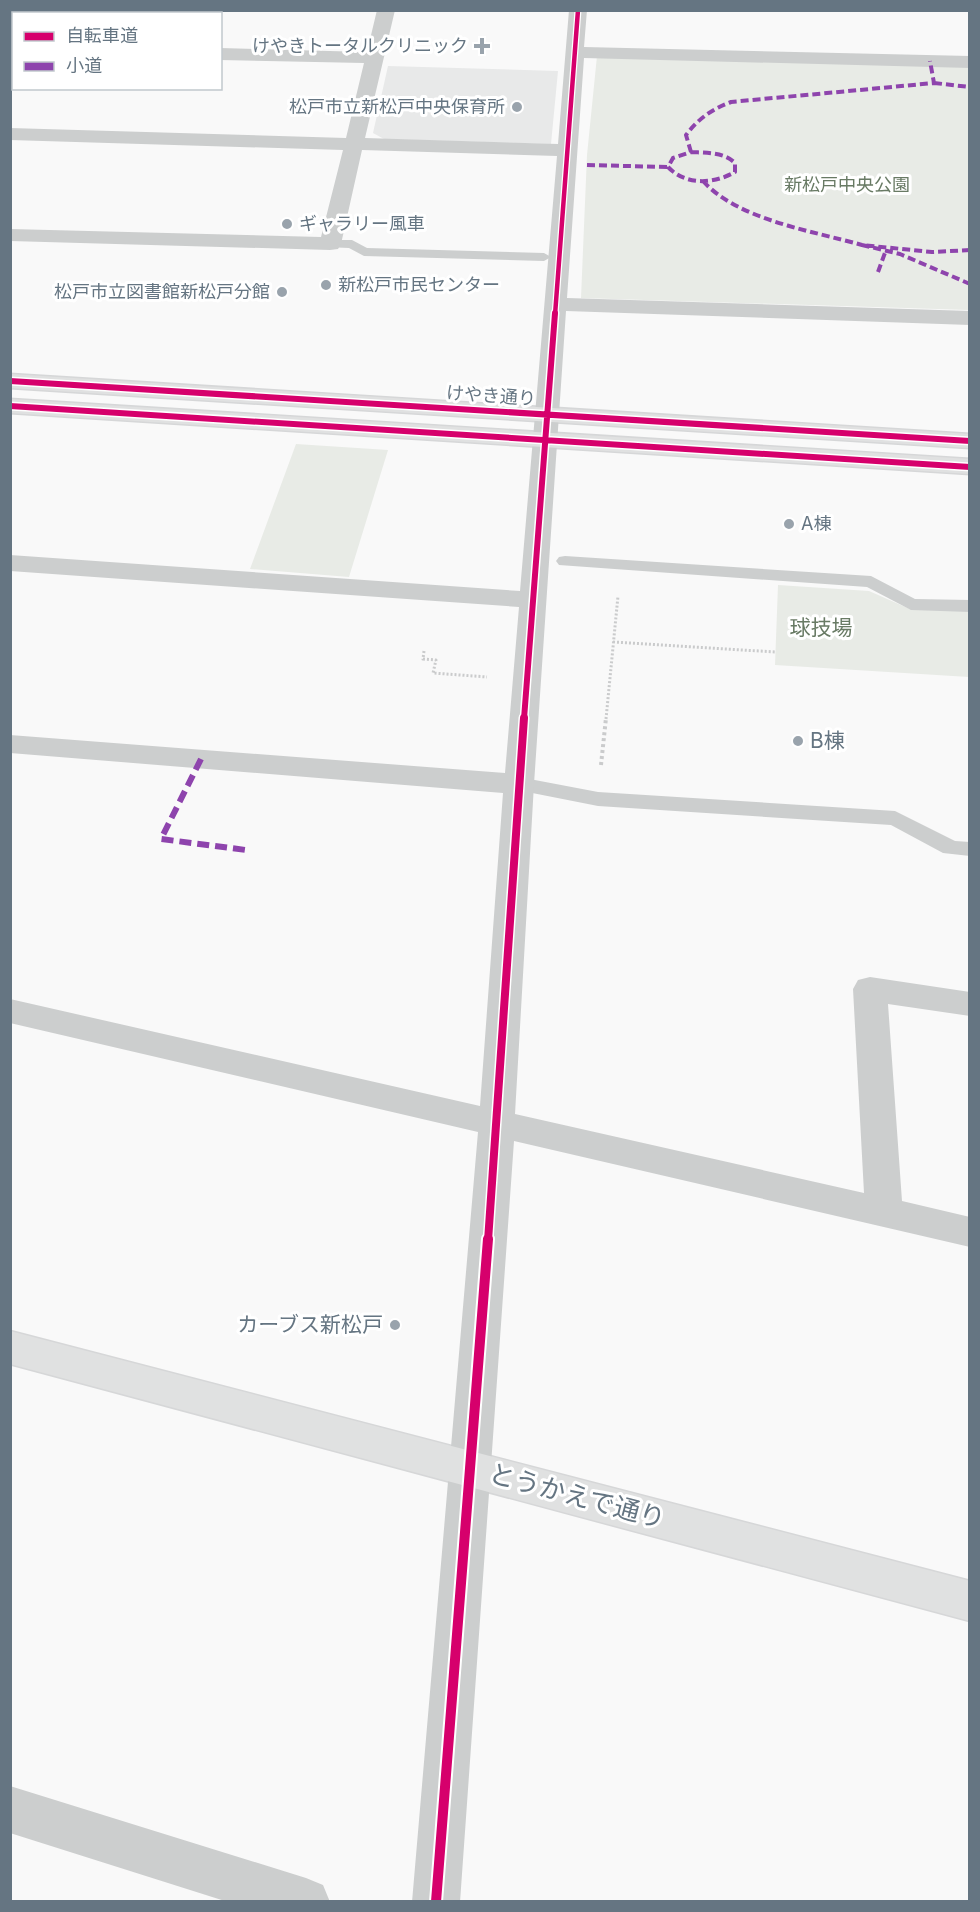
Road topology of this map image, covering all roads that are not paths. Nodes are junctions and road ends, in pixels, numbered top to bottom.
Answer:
1 (386, 10) edge
2 (578, 10) edge
3 (575, 52) junction
4 (222, 54) edge
5 (375, 58) junction
6 (969, 62) edge
7 (10, 134) edge
8 (355, 144) junction
9 (568, 150) junction
10 (10, 235) edge
11 (330, 244) junction
12 (544, 257) dead end
13 (555, 304) junction
14 (969, 318) edge
15 (10, 381) edge
16 (10, 406) edge
17 (546, 427) junction
18 (969, 441) edge
19 (969, 467) edge
20 (565, 561) dead end
21 (10, 564) edge
22 (532, 600) junction
23 (969, 606) edge
24 (10, 744) edge
25 (519, 784) junction
26 (969, 849) edge
27 (969, 1004) edge
28 (10, 1011) edge
29 (497, 1122) junction
30 (884, 1213) junction
31 (969, 1232) edge
32 (10, 1347) edge
33 (470, 1468) junction
34 (969, 1602) edge
35 (10, 1809) edge
36 (306, 1902) edge
37 (436, 1902) edge

1 - 5 street
2 - 3 street
3 - 6 street
3 - 9 street
4 - 5 street
5 - 8 street
7 - 8 street
8 - 9 street
8 - 11 street
9 - 13 street
10 - 11 street
11 - 12 lane
13 - 14 street
13 - 17 street
15 - 17 street, けやき通り
16 - 17 street, けやき通り
17 - 18 street, けやき通り
17 - 19 street, けやき通り
17 - 22 street
20 - 23 lane
21 - 22 street
22 - 25 street
24 - 25 street
25 - 26 lane
25 - 29 street
27 - 30 street
28 - 29 street
29 - 30 street
29 - 33 street
30 - 31 street
32 - 33 street, とうかえで通り
33 - 34 street, とうかえで通り
33 - 37 street
35 - 36 street

